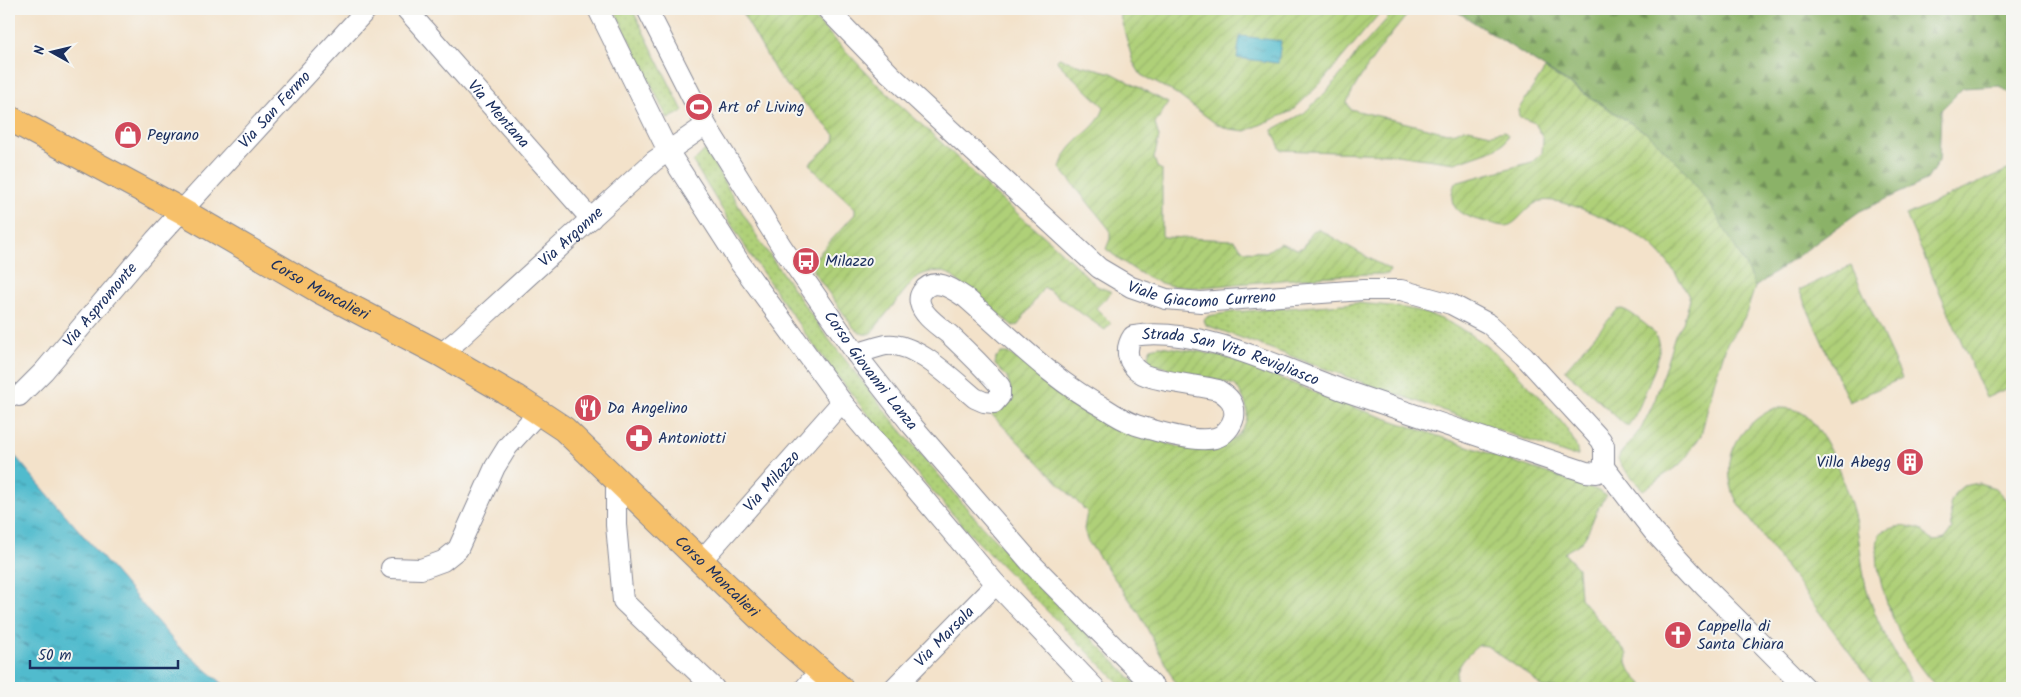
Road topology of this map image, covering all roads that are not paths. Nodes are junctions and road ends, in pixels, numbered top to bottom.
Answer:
1 (367, 9) edge
2 (406, 9) edge
3 (598, 9) edge
4 (647, 9) edge
5 (827, 9) edge
6 (9, 118) edge
7 (706, 125) junction
8 (668, 150) junction
9 (182, 211) junction
10 (591, 219) junction
11 (440, 354) junction
12 (856, 354) junction
13 (19, 396) dead end
14 (842, 402) junction
15 (539, 412) junction
16 (1604, 467) junction
17 (616, 480) junction
18 (700, 562) junction
19 (391, 568) dead end
20 (996, 584) junction
21 (813, 679) edge
22 (714, 688) edge
23 (840, 688) edge
24 (894, 688) edge
25 (1095, 688) edge
26 (1155, 688) edge
27 (1806, 688) edge

1 - 9 street, Via San Fermo
2 - 10 street, Via Mentana
3 - 8 street
4 - 7 street, Corso Giovanni Lanza
5 - 16 street, Viale Giacomo Curreno
6 - 9 main road, Corso Moncalieri
7 - 8 street, Via Argonne
7 - 12 street, Corso Giovanni Lanza
8 - 10 street, Via Argonne
8 - 14 street
9 - 11 main road, Corso Moncalieri
9 - 13 street, Via Aspromonte
10 - 11 street, Via Argonne
11 - 15 main road, Corso Moncalieri
12 - 16 street, Strada San Vito Revigliasco
12 - 26 street, Corso Giovanni Lanza
14 - 18 street, Via Milazzo
14 - 20 street
15 - 17 main road, Corso Moncalieri
15 - 19 street
16 - 27 street
17 - 18 main road, Corso Moncalieri
17 - 22 street
18 - 21 main road, Corso Moncalieri
20 - 24 street, Via Marsala
20 - 25 street
21 - 23 main road, Corso Moncalieri

